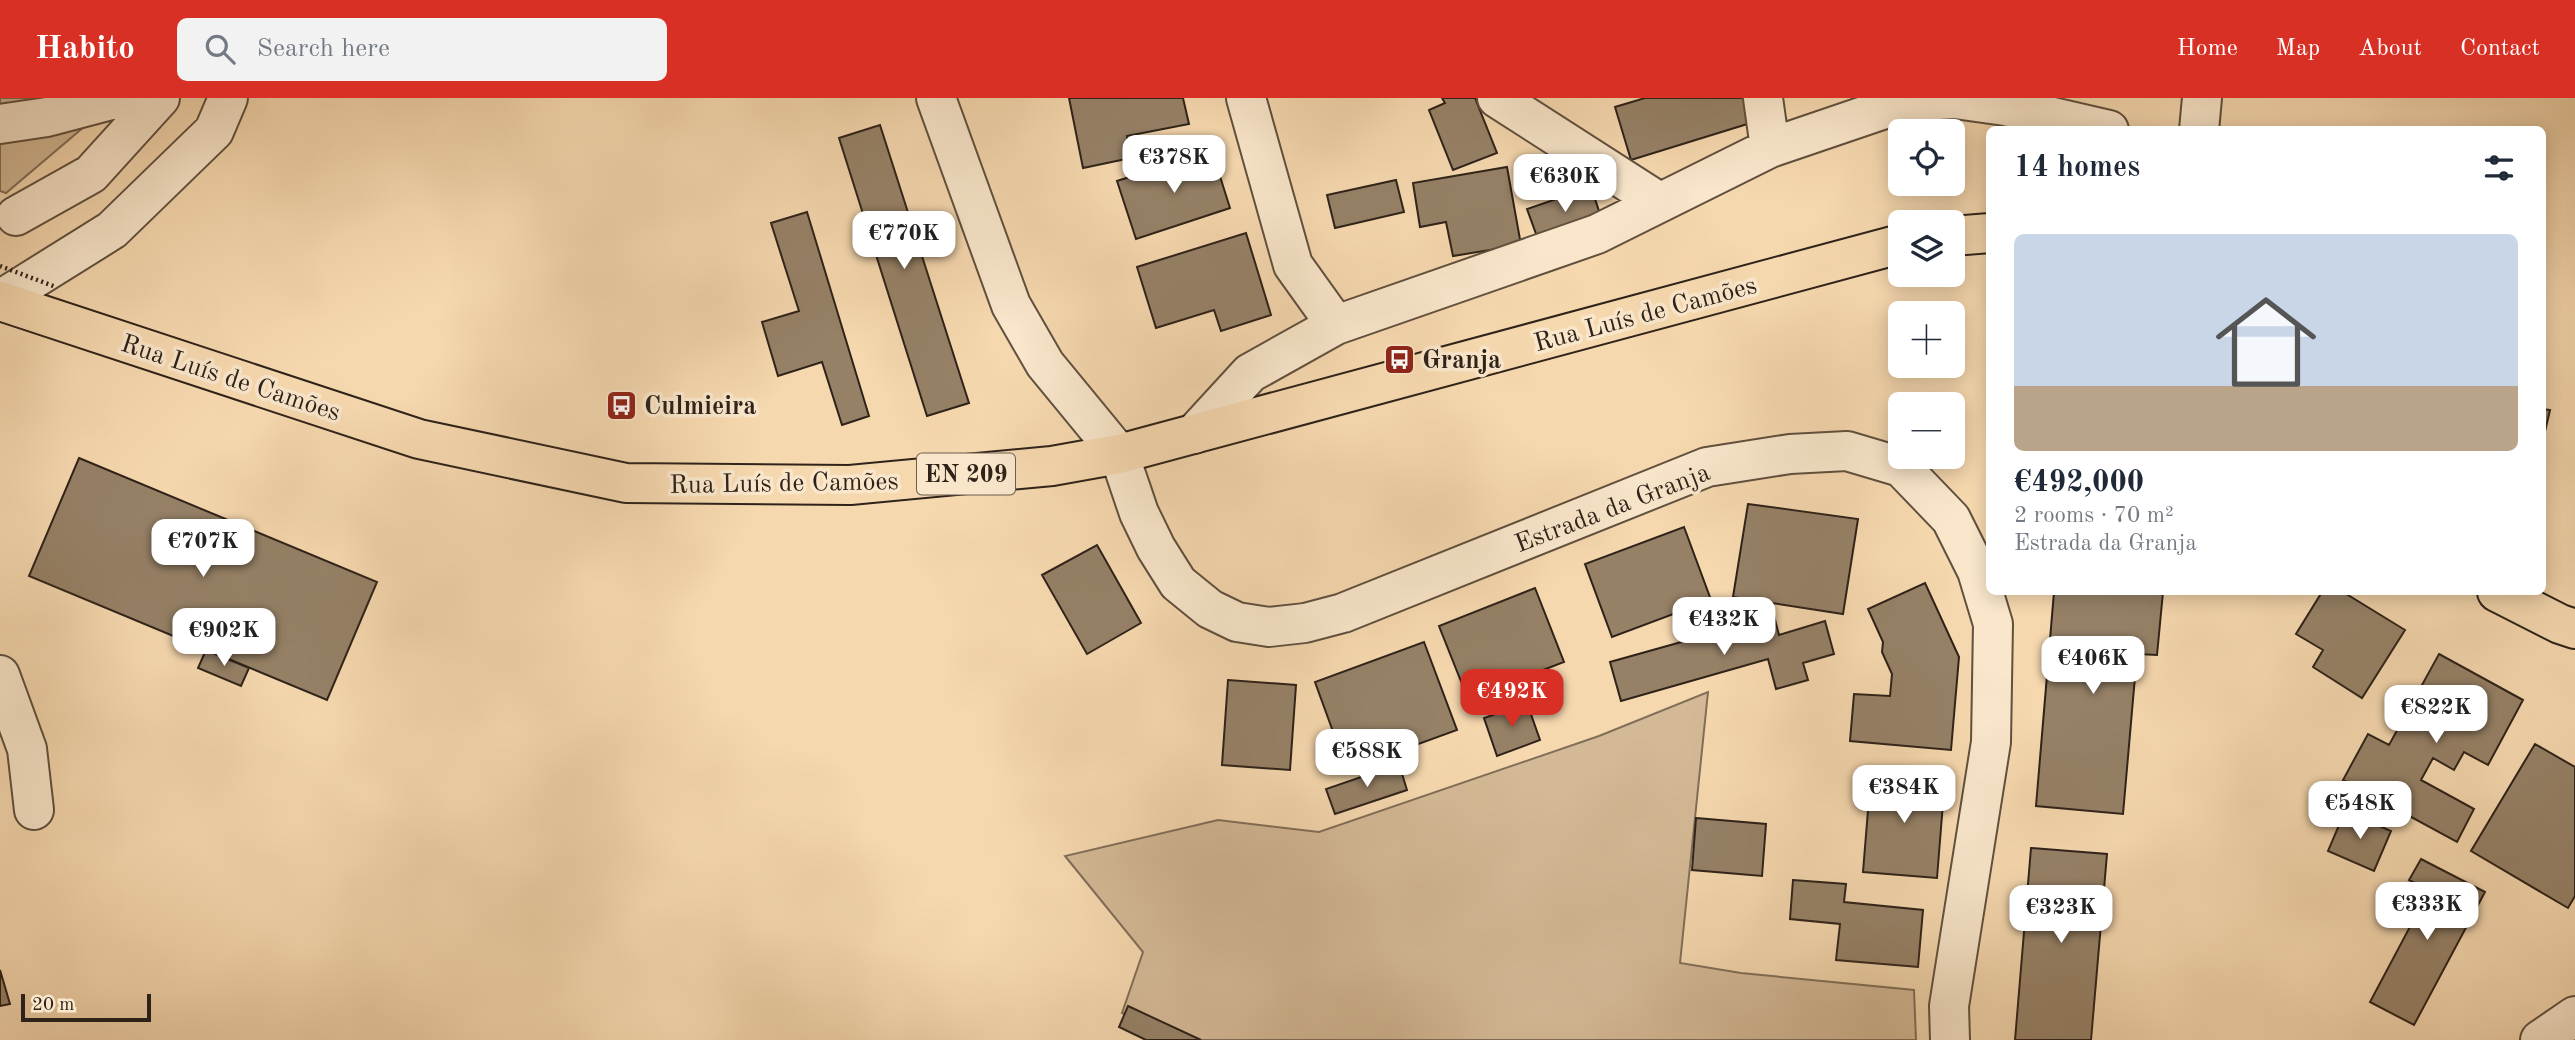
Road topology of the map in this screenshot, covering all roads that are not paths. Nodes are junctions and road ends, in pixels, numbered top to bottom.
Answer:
1 (119, 98) edge
2 (160, 98) edge
3 (228, 98) edge
4 (936, 98) edge
5 (1246, 98) edge
6 (1497, 98) edge
7 (1763, 98) edge
8 (2202, 98) edge
9 (0, 124) edge
10 (2092, 126) edge
11 (2199, 126) edge
12 (1770, 148) junction
13 (1659, 202) junction
14 (16, 216) dead end
15 (1986, 233) edge
16 (1965, 235) edge
17 (1888, 247) edge
18 (21, 300) edge
19 (1336, 325) junction
20 (1194, 434) junction
21 (1119, 454) junction
22 (2503, 595) edge
23 (2575, 629) edge
24 (0, 675) edge
25 (34, 810) dead end
26 (2575, 1016) edge
27 (1950, 1040) edge
28 (2540, 1040) edge

1 - 9 street
2 - 14 street
3 - 18 street
4 - 21 street
5 - 19 street
6 - 13 street
7 - 12 street
8 - 11 street
10 - 12 street
12 - 13 street
13 - 19 street
15 - 16 main road
17 - 20 main road, Rua Luís de Camões / EN 209
18 - 21 main road, Rua Luís de Camões / EN 209
19 - 20 street
20 - 21 main road, Rua Luís de Camões / EN 209
21 - 27 street, Estrada da Granja
22 - 23 main road
24 - 25 street
26 - 28 street

